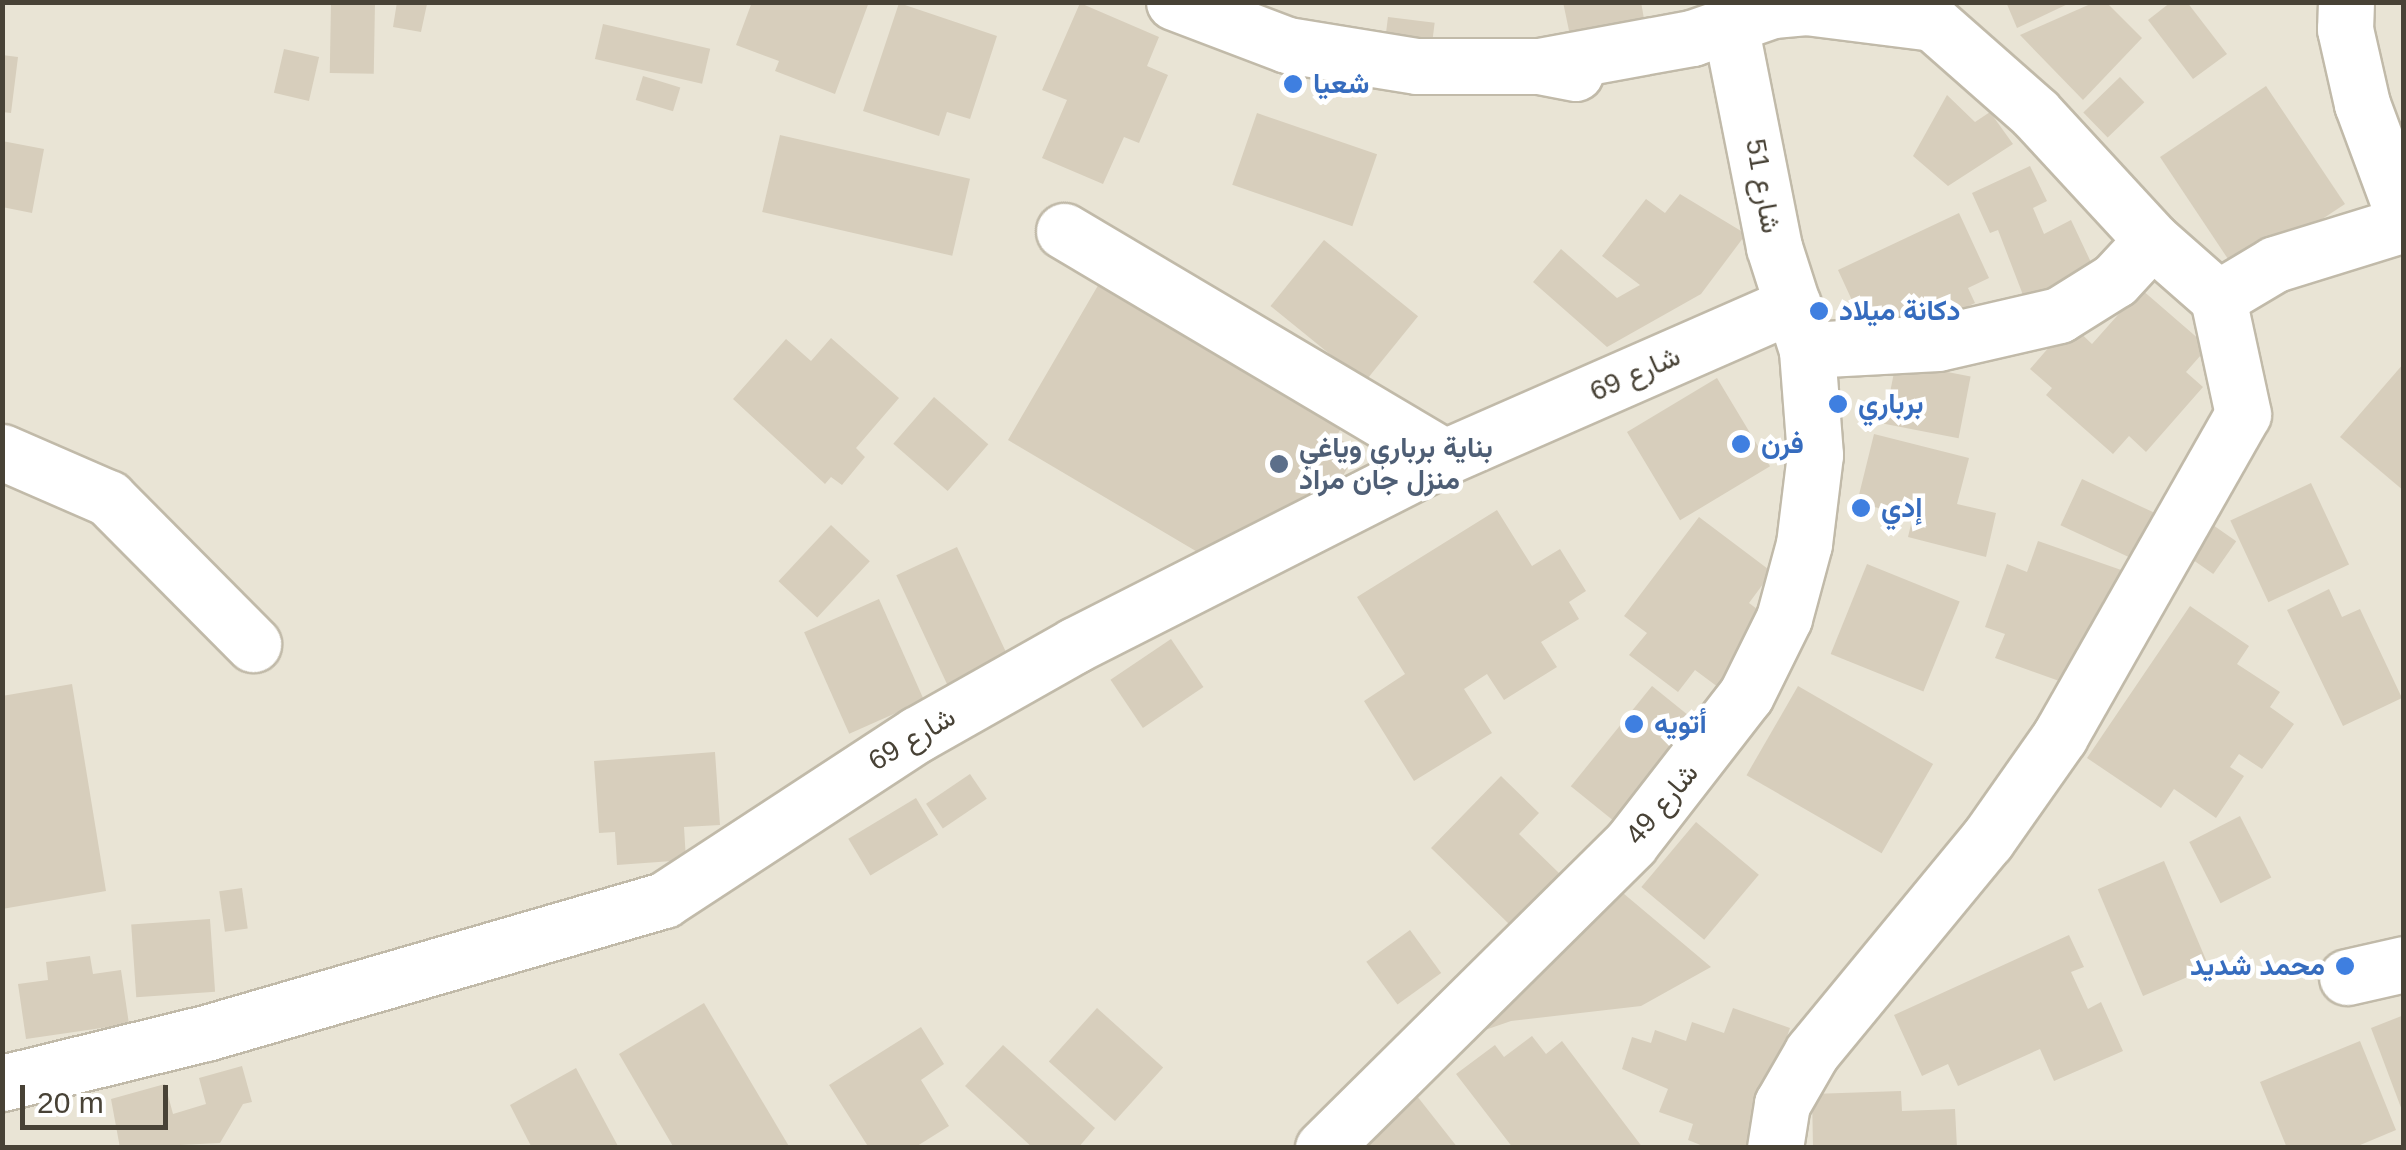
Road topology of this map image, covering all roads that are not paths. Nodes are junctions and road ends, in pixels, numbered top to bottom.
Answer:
1 (1174, 2) edge
2 (2346, 2) edge
3 (1939, 13) edge
4 (1292, 24) edge
5 (1715, 46) junction
6 (2404, 221) edge
7 (1064, 231) dead end
8 (2152, 240) junction
9 (1774, 247) joint
10 (2218, 298) junction
11 (1800, 327) junction
12 (2, 452) edge
13 (1445, 457) junction
14 (253, 644) dead end
15 (2404, 964) edge
16 (2347, 977) dead end
17 (2, 1083) edge
18 (1323, 1148) edge
19 (1774, 1148) edge

1 - 4 street
2 - 6 street
3 - 5 street
3 - 8 street
4 - 5 street
5 - 9 street, شارع 51
6 - 10 street
7 - 13 street
8 - 10 street
8 - 11 street
9 - 11 street, شارع 49
10 - 19 street
11 - 13 street, شارع 69
11 - 18 street, شارع 49
12 - 14 street
13 - 17 street, شارع 69
15 - 16 street

